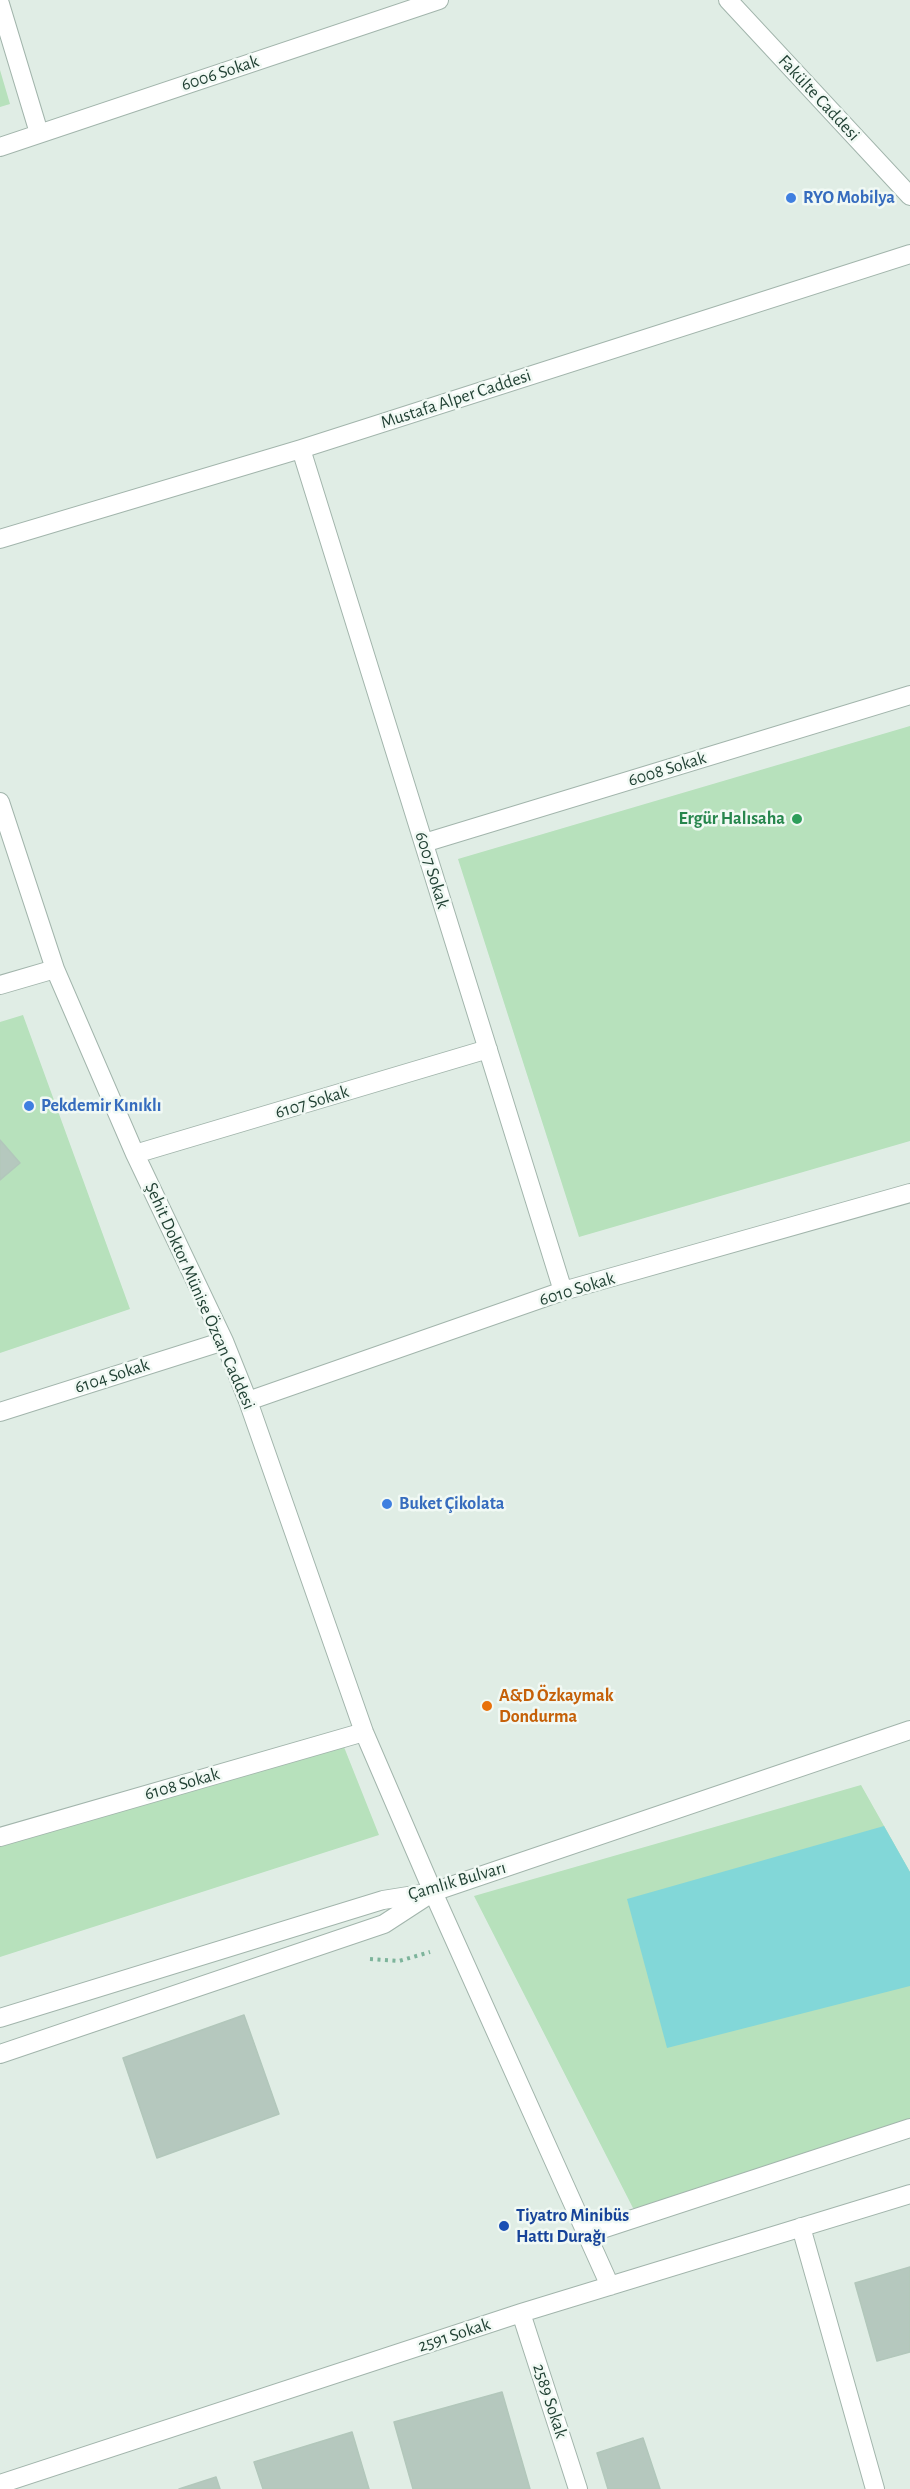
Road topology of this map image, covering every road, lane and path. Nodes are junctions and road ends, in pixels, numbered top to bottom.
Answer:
1 (439, 0) edge
2 (728, 0) edge
3 (0, 4) edge
4 (39, 133) junction
5 (0, 147) edge
6 (910, 196) edge
7 (910, 255) edge
8 (301, 449) junction
9 (0, 539) edge
10 (910, 695) edge
11 (0, 802) edge
12 (423, 843) junction
13 (55, 969) junction
14 (0, 985) edge
15 (488, 1049) junction
16 (135, 1154) junction
17 (910, 1193) edge
18 (563, 1291) junction
19 (224, 1341) junction
20 (248, 1401) junction
21 (0, 1412) edge
22 (910, 1730) edge
23 (364, 1732) junction
24 (0, 1837) edge
25 (433, 1892) junction
26 (0, 2018) edge
27 (0, 2054) edge
28 (910, 2128) edge
29 (910, 2194) edge
30 (801, 2227) junction
31 (587, 2234) junction
32 (610, 2286) junction
33 (521, 2313) junction
34 (0, 2484) edge
35 (578, 2489) edge
36 (875, 2489) edge

1 - 4 street, 6006 Sokak
2 - 6 street, Fakülte Caddesi
3 - 4 street
4 - 5 street, 6006 Sokak
7 - 8 street, Mustafa Alper Caddesi
8 - 9 street, Mustafa Alper Caddesi
8 - 12 street, 6007 Sokak
10 - 12 street, 6008 Sokak
11 - 13 street, Şehit Doktor Münise Özcan Caddesi
12 - 15 street, 6007 Sokak
13 - 14 street
13 - 16 street, Şehit Doktor Münise Özcan Caddesi
15 - 16 street, 6107 Sokak
15 - 18 street, 6007 Sokak
16 - 19 street, Şehit Doktor Münise Özcan Caddesi
17 - 18 street, 6010 Sokak
18 - 20 street, 6010 Sokak
19 - 20 street, Şehit Doktor Münise Özcan Caddesi
19 - 21 street, 6104 Sokak
20 - 23 street, Şehit Doktor Münise Özcan Caddesi
22 - 25 street, Çamlık Bulvarı
23 - 24 street, 6108 Sokak
23 - 25 street, Şehit Doktor Münise Özcan Caddesi
25 - 26 street, Çamlık Bulvarı
25 - 27 street
25 - 31 street, Şehit Doktor Münise Özcan Caddesi
28 - 31 street
29 - 30 street, 2591 Sokak
30 - 32 street, 2591 Sokak
30 - 36 street
31 - 32 street, Şehit Doktor Münise Özcan Caddesi
32 - 33 street, 2591 Sokak
33 - 34 street, 2591 Sokak
33 - 35 street, 2589 Sokak

